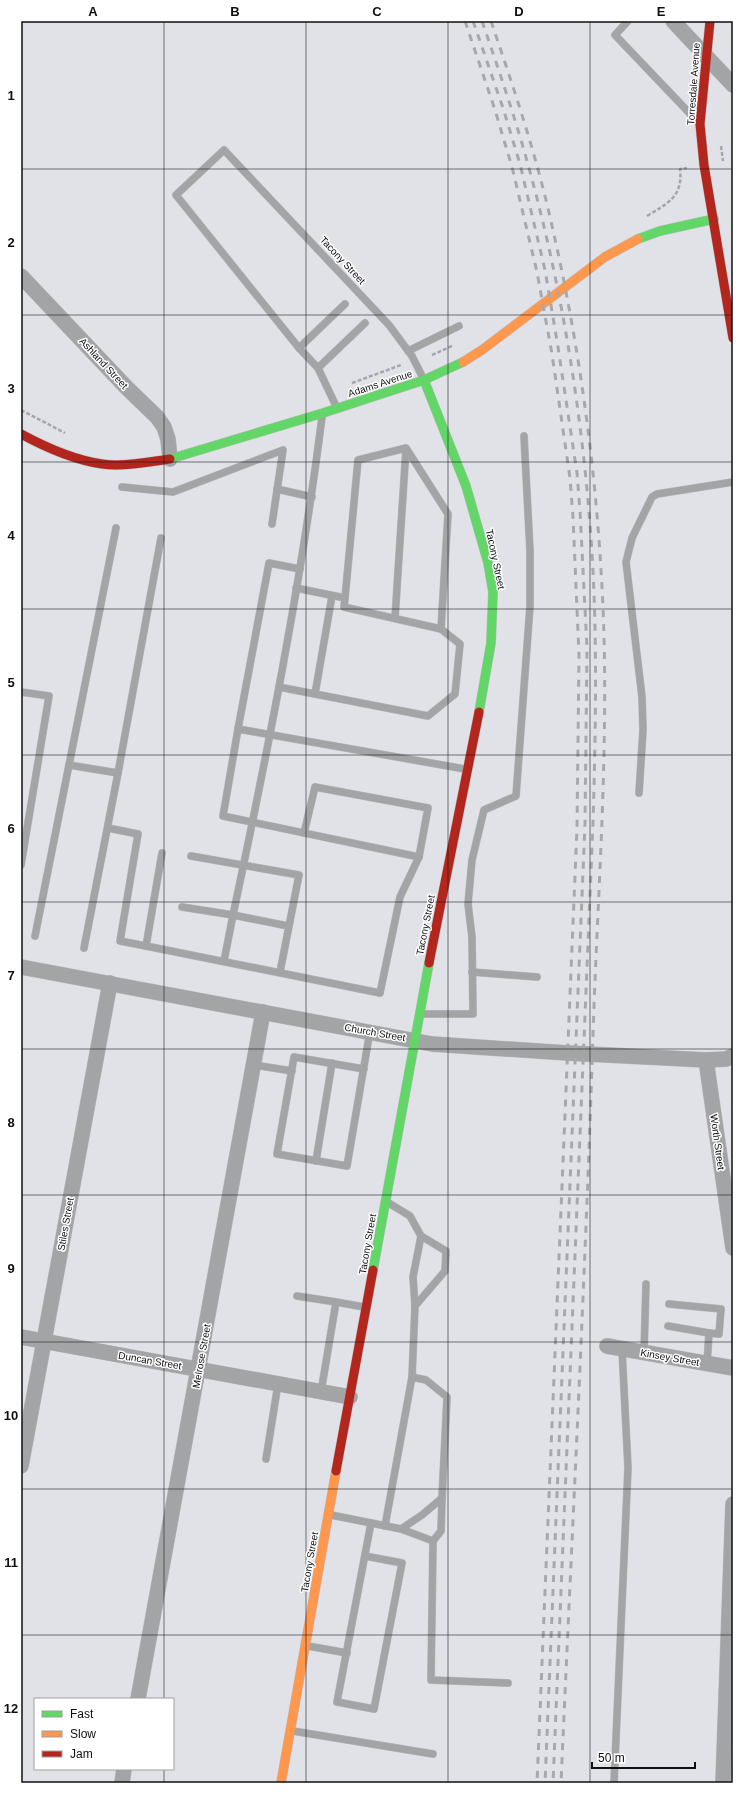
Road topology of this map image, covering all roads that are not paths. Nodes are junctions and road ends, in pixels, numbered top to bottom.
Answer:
1 (628, 21) edge
2 (673, 21) edge
3 (710, 21) edge
4 (705, 56) junction
5 (733, 85) edge
6 (700, 124) junction
7 (714, 219) junction
8 (21, 276) edge
9 (345, 304) dead end
10 (732, 321) edge
11 (365, 324) dead end
12 (459, 326) dead end
13 (733, 338) edge
14 (299, 348) junction
15 (408, 351) junction
16 (318, 368) junction
17 (424, 380) junction
18 (337, 408) junction
19 (323, 413) junction
20 (21, 434) edge
21 (524, 436) dead end
22 (406, 448) junction
23 (170, 459) junction
24 (733, 482) edge
25 (122, 486) dead end
26 (277, 490) junction
27 (312, 497) junction
28 (272, 524) dead end
29 (116, 528) dead end
30 (161, 538) dead end
31 (300, 569) junction
32 (296, 588) junction
33 (332, 596) junction
34 (345, 598) junction
35 (395, 618) junction
36 (441, 629) junction
37 (279, 687) junction
38 (21, 692) edge
39 (315, 694) junction
40 (238, 729) junction
41 (270, 734) junction
42 (69, 765) junction
43 (467, 769) junction
44 (118, 773) junction
45 (639, 793) dead end
46 (254, 822) junction
47 (108, 828) junction
48 (304, 833) junction
49 (162, 854) dead end
50 (191, 856) dead end
51 (419, 857) junction
52 (21, 865) edge
53 (244, 865) junction
54 (182, 906) dead end
55 (233, 915) junction
56 (288, 926) junction
57 (35, 936) dead end
58 (146, 946) junction
59 (84, 948) dead end
60 (224, 960) junction
61 (21, 967) edge
62 (280, 972) junction
63 (472, 972) junction
64 (537, 977) dead end
65 (110, 983) junction
66 (263, 1012) junction
67 (419, 1014) junction
68 (370, 1031) junction
69 (416, 1040) junction
70 (733, 1056) edge
71 (706, 1060) junction
72 (332, 1063) junction
73 (254, 1065) junction
74 (364, 1069) junction
75 (292, 1071) junction
76 (316, 1161) junction
77 (386, 1202) junction
78 (731, 1223) edge
79 (420, 1236) junction
80 (733, 1248) edge
81 (646, 1284) dead end
82 (297, 1296) dead end
83 (336, 1302) junction
84 (669, 1304) dead end
85 (415, 1306) junction
86 (366, 1307) junction
87 (668, 1326) dead end
88 (709, 1333) junction
89 (21, 1337) edge
90 (44, 1341) junction
91 (614, 1347) joint
92 (644, 1353) junction
93 (707, 1364) junction
94 (733, 1368) edge
95 (199, 1369) junction
96 (412, 1377) junction
97 (278, 1384) junction
98 (321, 1392) junction
99 (350, 1397) junction
100 (266, 1459) dead end
101 (21, 1466) edge
102 (442, 1498) junction
103 (733, 1504) edge
104 (329, 1514) junction
105 (371, 1523) junction
106 (385, 1526) junction
107 (400, 1529) junction
108 (433, 1541) junction
109 (365, 1556) junction
110 (306, 1645) junction
111 (347, 1653) junction
112 (508, 1683) dead end
113 (730, 1683) edge
114 (138, 1698) edge
115 (290, 1731) junction
116 (433, 1754) dead end
117 (124, 1770) edge
118 (122, 1783) edge
119 (281, 1783) edge
120 (614, 1783) edge
121 (723, 1783) edge

1 - 6 lane
2 - 4 street
3 - 4 main road, Torresdale Avenue
4 - 5 street
4 - 6 main road, Torresdale Avenue
6 - 7 main road, Torresdale Avenue
7 - 10 main road, Torresdale Avenue
7 - 17 main road, Adams Avenue
8 - 23 street, Ashland Street
9 - 14 lane
10 - 13 main road, Torresdale Avenue
11 - 16 lane
12 - 15 lane
14 - 15 lane, Tacony Street
14 - 16 lane
15 - 17 lane, Tacony Street
16 - 18 lane
17 - 18 main road, Adams Avenue
17 - 43 main road, Tacony Street
18 - 19 main road, Adams Avenue
19 - 23 main road, Adams Avenue
19 - 27 lane
20 - 23 main road, Adams Avenue
21 - 63 lane
22 - 34 lane
22 - 35 lane
22 - 36 lane
24 - 45 lane
25 - 26 lane
26 - 27 lane
26 - 28 lane
27 - 31 lane
29 - 42 lane
30 - 44 lane
31 - 32 lane
31 - 40 lane
32 - 33 lane
32 - 37 lane
33 - 34 lane
33 - 39 lane
34 - 35 lane
35 - 36 lane
36 - 39 lane
37 - 39 lane
37 - 41 lane
38 - 52 lane
40 - 41 lane
40 - 46 lane
41 - 43 lane
41 - 46 lane
42 - 44 lane
42 - 57 lane
43 - 67 main road, Tacony Street
44 - 47 lane
46 - 48 lane
46 - 53 lane
47 - 58 lane
47 - 59 lane
48 - 51 lane
48 - 51 lane
49 - 58 lane
50 - 53 lane
51 - 62 lane
53 - 55 lane
53 - 56 lane
54 - 55 lane
55 - 56 lane
55 - 60 lane
56 - 62 lane
58 - 60 lane
60 - 62 lane
61 - 65 street, Church Street
63 - 64 lane
63 - 67 lane
65 - 66 street, Church Street
65 - 90 street, Stiles Street
66 - 68 street, Church Street
66 - 73 street, Melrose Street
67 - 69 main road, Tacony Street
68 - 69 street, Church Street
68 - 74 lane
69 - 71 street, Church Street
69 - 77 main road, Tacony Street
70 - 71 street, Church Street
71 - 78 street, Worth Street
72 - 74 lane
72 - 75 lane
72 - 76 lane
73 - 75 lane
73 - 95 street, Melrose Street
74 - 76 lane
75 - 76 lane
77 - 79 lane
77 - 86 main road, Tacony Street
78 - 80 street, Worth Street
79 - 85 lane
79 - 85 lane
81 - 92 lane
82 - 83 lane
83 - 86 lane
83 - 98 lane
84 - 88 lane
85 - 96 lane
86 - 99 main road, Tacony Street
87 - 88 lane
88 - 93 lane
89 - 90 street, Duncan Street
90 - 95 street, Duncan Street
90 - 101 street, Stiles Street
91 - 92 street, Kinsey Street
91 - 120 lane
92 - 93 street, Kinsey Street
93 - 94 street, Kinsey Street
95 - 97 street, Duncan Street
95 - 114 street, Melrose Street
96 - 102 lane
96 - 106 lane
97 - 98 street, Duncan Street
97 - 100 lane
98 - 99 street, Duncan Street
99 - 104 main road, Tacony Street
102 - 107 lane
102 - 108 lane
103 - 113 street
104 - 105 lane
104 - 110 main road, Tacony Street
105 - 106 lane
105 - 109 lane
106 - 107 lane
107 - 108 lane
108 - 112 lane
109 - 111 lane
109 - 111 lane
110 - 111 lane
110 - 115 main road, Tacony Street
113 - 121 street
115 - 116 lane
115 - 119 main road, Tacony Street
117 - 118 street

